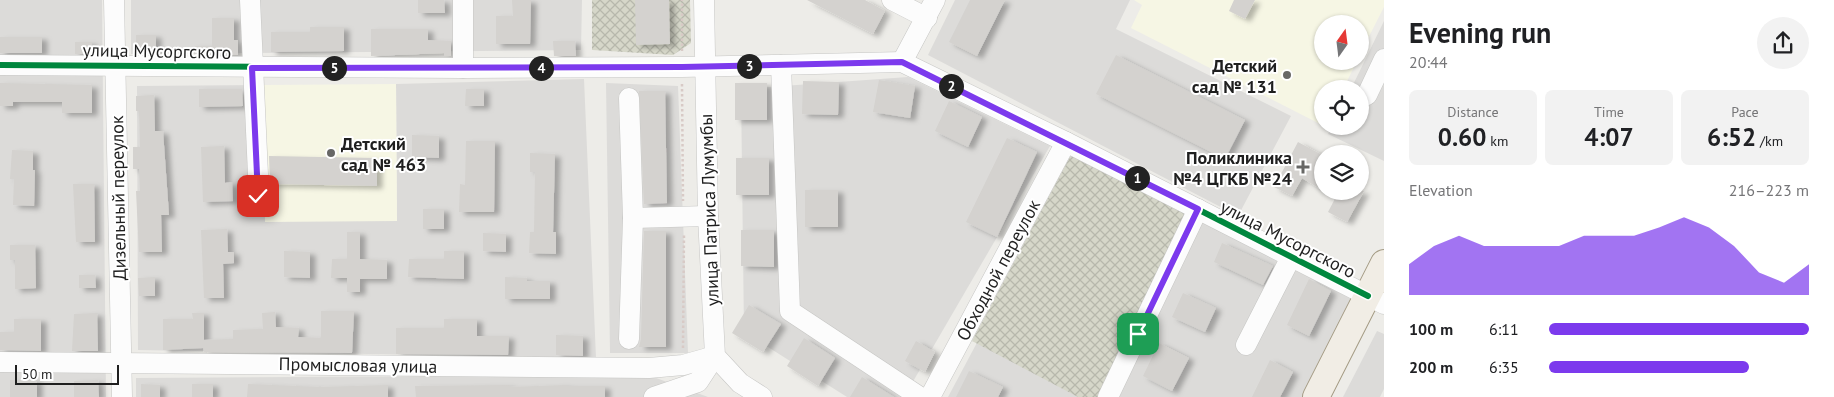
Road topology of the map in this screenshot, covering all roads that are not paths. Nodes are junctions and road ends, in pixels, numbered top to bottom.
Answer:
1 (114, 0) edge
2 (250, 0) edge
3 (463, 0) edge
4 (704, 0) edge
5 (892, 0) edge
6 (931, 9) edge
7 (1384, 60) edge
8 (902, 62) junction
9 (0, 65) edge
10 (781, 65) junction
11 (115, 66) junction
12 (704, 67) junction
13 (252, 68) junction
14 (463, 68) junction
15 (1369, 91) edge
16 (629, 98) dead end
17 (1066, 142) junction
18 (258, 196) dead end
19 (1198, 209) junction
20 (708, 216) junction
21 (633, 218) junction
22 (1290, 257) junction
23 (1384, 263) edge
24 (1376, 300) edge
25 (629, 339) dead end
26 (1246, 345) dead end
27 (715, 356) junction
28 (0, 362) edge
29 (122, 363) junction
30 (694, 389) edge
31 (122, 397) edge
32 (654, 397) edge
33 (762, 397) edge
34 (920, 397) edge
35 (930, 397) edge
36 (1108, 397) edge
37 (1316, 397) edge

1 - 11 street, Дизельный переулок
2 - 13 street
3 - 14 street
4 - 12 street, улица Патриса Лумумбы
5 - 6 street
6 - 8 street
7 - 15 street
8 - 10 street, улица Мусоргского
8 - 17 street, улица Мусоргского
9 - 11 street, улица Мусоргского
10 - 12 street, улица Мусоргского
10 - 34 street
11 - 13 street, улица Мусоргского
11 - 29 street, Дизельный переулок
12 - 14 street, улица Мусоргского
12 - 20 street, улица Патриса Лумумбы
13 - 14 street, улица Мусоргского
13 - 18 street
16 - 21 street
17 - 19 street, улица Мусоргского
17 - 35 street, Обходной переулок
19 - 22 street, улица Мусоргского
19 - 36 street
20 - 21 street
20 - 27 street, улица Патриса Лумумбы
21 - 25 street
22 - 24 street, улица Мусоргского
22 - 26 street
23 - 24 main road
24 - 37 main road
27 - 29 street, Промысловая улица
27 - 30 street
27 - 33 street
28 - 29 street, Промысловая улица
29 - 31 street, Дизельный переулок
30 - 32 street

